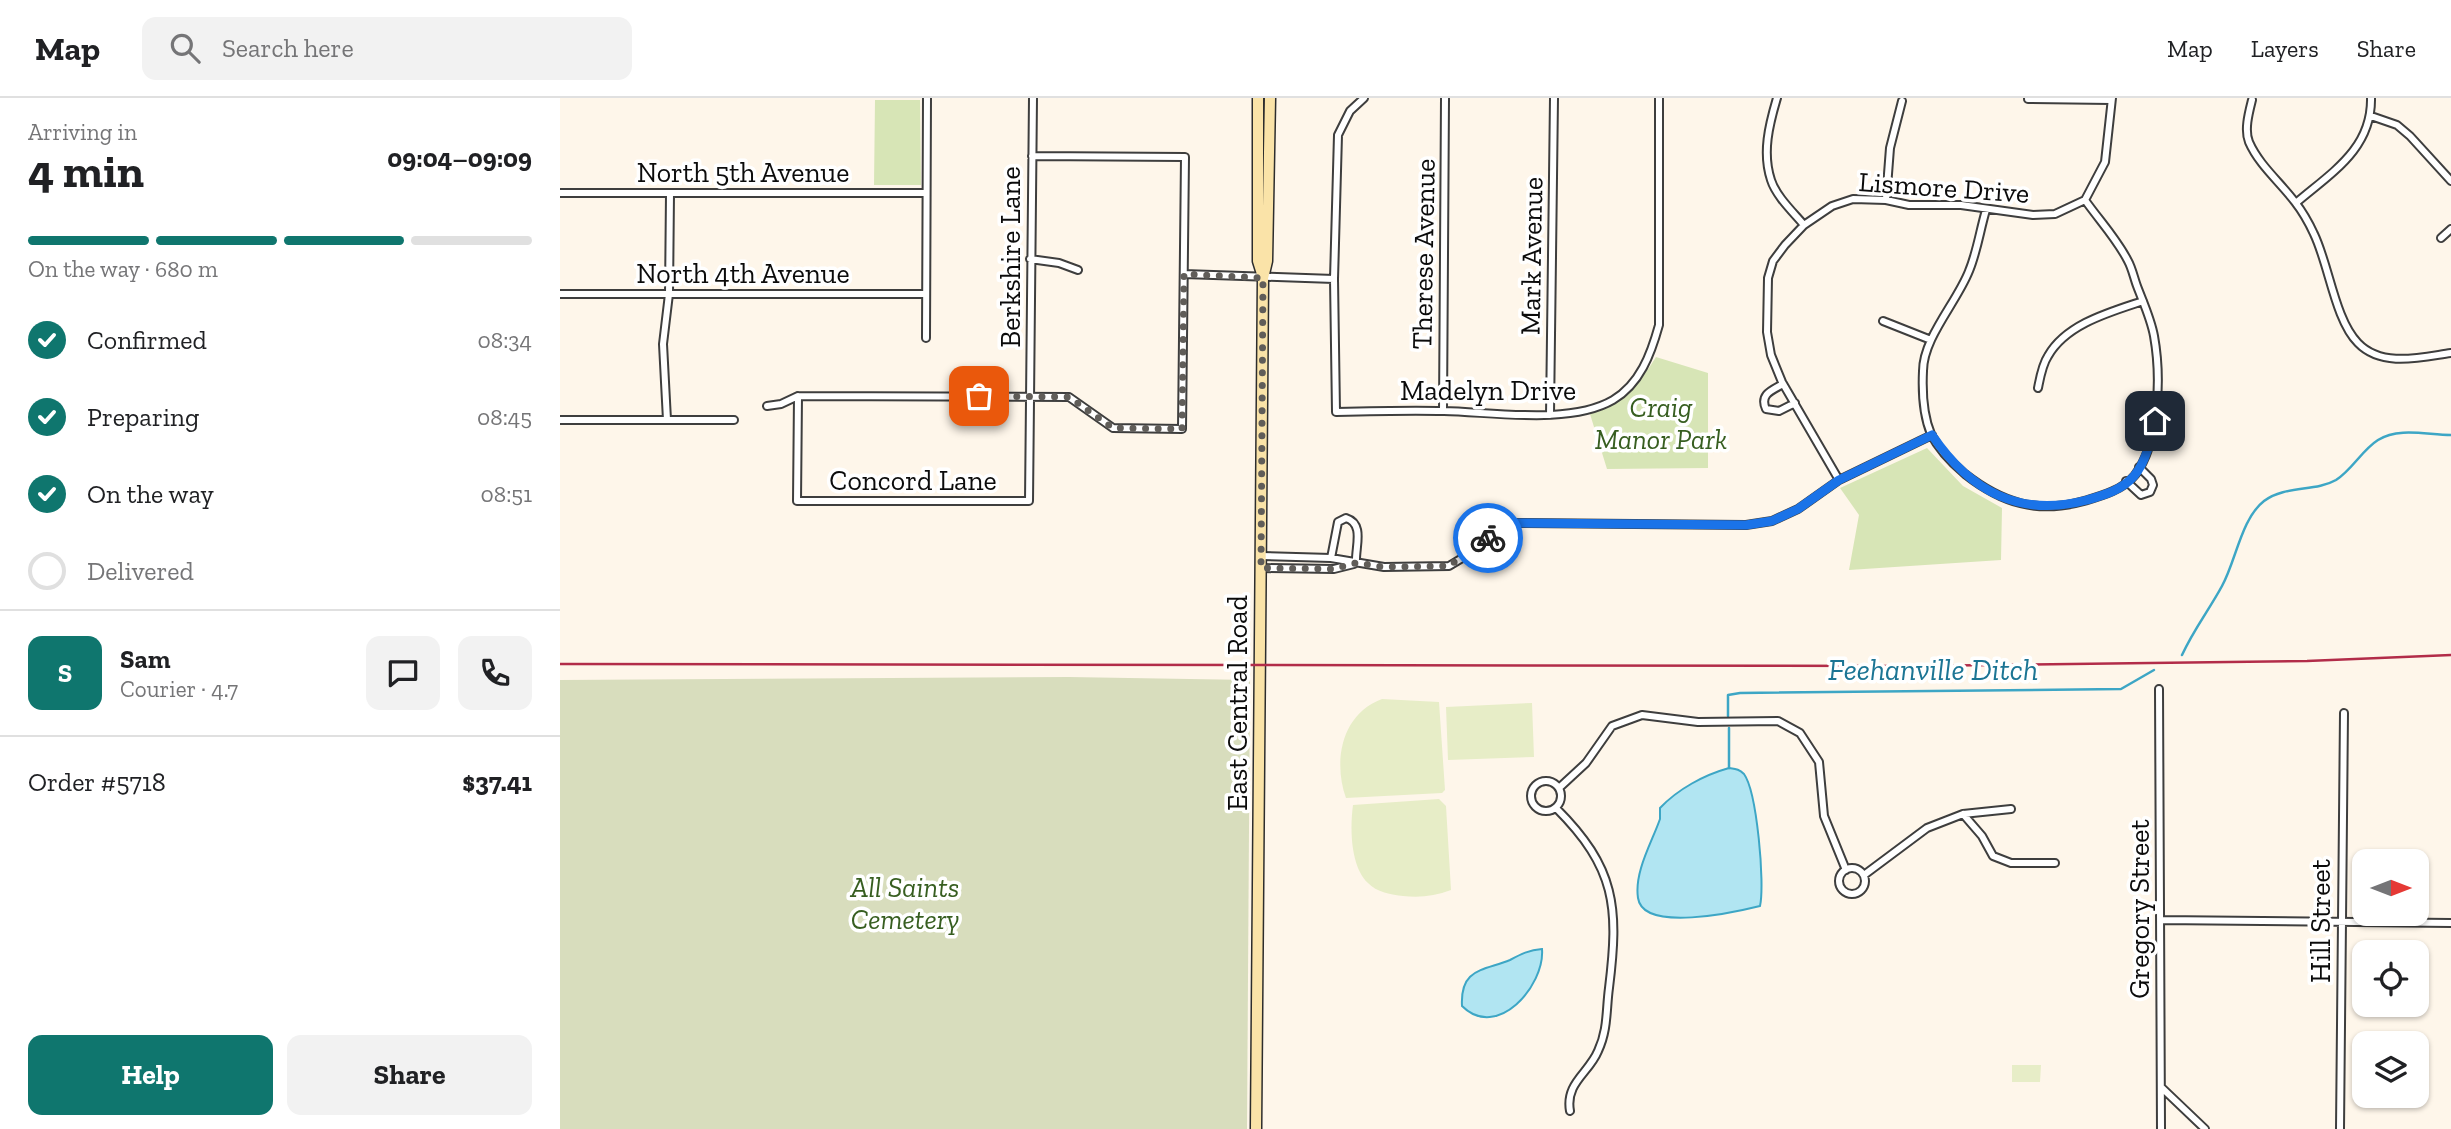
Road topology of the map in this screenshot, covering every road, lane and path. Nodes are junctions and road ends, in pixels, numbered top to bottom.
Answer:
1 (927, 98) edge
2 (1032, 98) edge
3 (1258, 98) edge
4 (1270, 98) edge
5 (1364, 98) edge
6 (1445, 98) edge
7 (1554, 98) edge
8 (1659, 98) edge
9 (1777, 98) edge
10 (2371, 98) edge
11 (2028, 99) edge
12 (2111, 99) edge
13 (2252, 100) edge
14 (1902, 101) dead end
15 (2371, 116) junction
16 (1032, 156) junction
17 (2451, 181) edge
18 (560, 193) edge
19 (926, 193) junction
20 (670, 194) junction
21 (1886, 200) junction
22 (2085, 200) junction
23 (2296, 203) junction
24 (1986, 210) junction
25 (1804, 225) junction
26 (2451, 229) edge
27 (2441, 238) dead end
28 (1030, 259) junction
29 (1078, 270) dead end
30 (1184, 274) junction
31 (1263, 278) junction
32 (1334, 278) junction
33 (560, 294) edge
34 (670, 294) junction
35 (926, 294) junction
36 (2143, 301) junction
37 (1883, 321) dead end
38 (926, 338) dead end
39 (1931, 340) junction
40 (2451, 353) edge
41 (1783, 384) junction
42 (2038, 388) dead end
43 (798, 396) junction
44 (1030, 396) junction
45 (1795, 403) junction
46 (767, 406) dead end
47 (1443, 411) junction
48 (1550, 415) junction
49 (560, 420) edge
50 (667, 420) junction
51 (734, 420) dead end
52 (1932, 435) junction
53 (2139, 467) junction
54 (1839, 480) junction
55 (2126, 481) junction
56 (1029, 501) joint
57 (1492, 534) junction
58 (1476, 548) junction
59 (1261, 556) junction
60 (1331, 558) junction
61 (1356, 563) junction
62 (1261, 568) junction
63 (2159, 689) dead end
64 (2344, 713) dead end
65 (1559, 788) junction
66 (1556, 808) junction
67 (2011, 808) dead end
68 (1963, 814) junction
69 (2055, 863) dead end
70 (1846, 870) junction
71 (1864, 875) junction
72 (2160, 920) junction
73 (2341, 923) junction
74 (2451, 923) edge
75 (2162, 1088) junction
76 (1570, 1111) dead end
77 (1256, 1129) edge
78 (2161, 1129) edge
79 (2205, 1129) edge
80 (2340, 1129) edge

1 - 19 street
2 - 16 street, Berkshire Lane
3 - 31 main road, East Central Road
4 - 31 main road, East Central Road
5 - 32 street
6 - 47 street, Therese Avenue
7 - 48 street, Mark Avenue
8 - 48 street, Madelyn Drive
9 - 25 street
10 - 15 street
11 - 12 street
12 - 22 street
13 - 23 street
14 - 21 street
15 - 17 street
15 - 23 street
16 - 28 street, Berkshire Lane
16 - 30 street
18 - 20 street, North 5th Avenue
19 - 20 street, North 5th Avenue
19 - 35 street
20 - 34 street
21 - 24 street, Lismore Drive
21 - 25 street, Lismore Drive
22 - 24 street, Lismore Drive
22 - 36 street
23 - 40 street
24 - 39 street
25 - 41 street, Lismore Drive
26 - 27 street
28 - 29 street
28 - 44 street, Berkshire Lane
30 - 31 street
30 - 44 street
31 - 32 street
31 - 59 main road, East Central Road
32 - 47 street, Madelyn Drive
33 - 34 street, North 4th Avenue
34 - 35 street, North 4th Avenue
34 - 50 street
35 - 38 street
36 - 42 street
36 - 53 street
37 - 39 street
39 - 52 street
41 - 45 street, Lismore Drive
41 - 45 street
43 - 44 street
43 - 46 street
43 - 56 street, Concord Lane
44 - 56 street, Berkshire Lane
45 - 54 street, Lismore Drive
47 - 48 street, Madelyn Drive
49 - 50 street
50 - 51 street
52 - 54 street
52 - 55 street
53 - 55 street
53 - 55 street
54 - 57 street
57 - 58 street
57 - 58 street
58 - 61 street
59 - 60 street
59 - 62 main road, East Central Road
60 - 61 street
60 - 61 street
61 - 62 street
62 - 77 main road, East Central Road
63 - 72 street, Gregory Street
64 - 73 street, Hill Street
65 - 66 street
65 - 66 street
65 - 70 street
66 - 76 street
67 - 68 street
68 - 69 street
68 - 71 street
70 - 71 street
70 - 71 street
72 - 73 street
72 - 75 street, Gregory Street
73 - 74 street
73 - 80 street, Hill Street
75 - 78 street, Gregory Street
75 - 79 street

